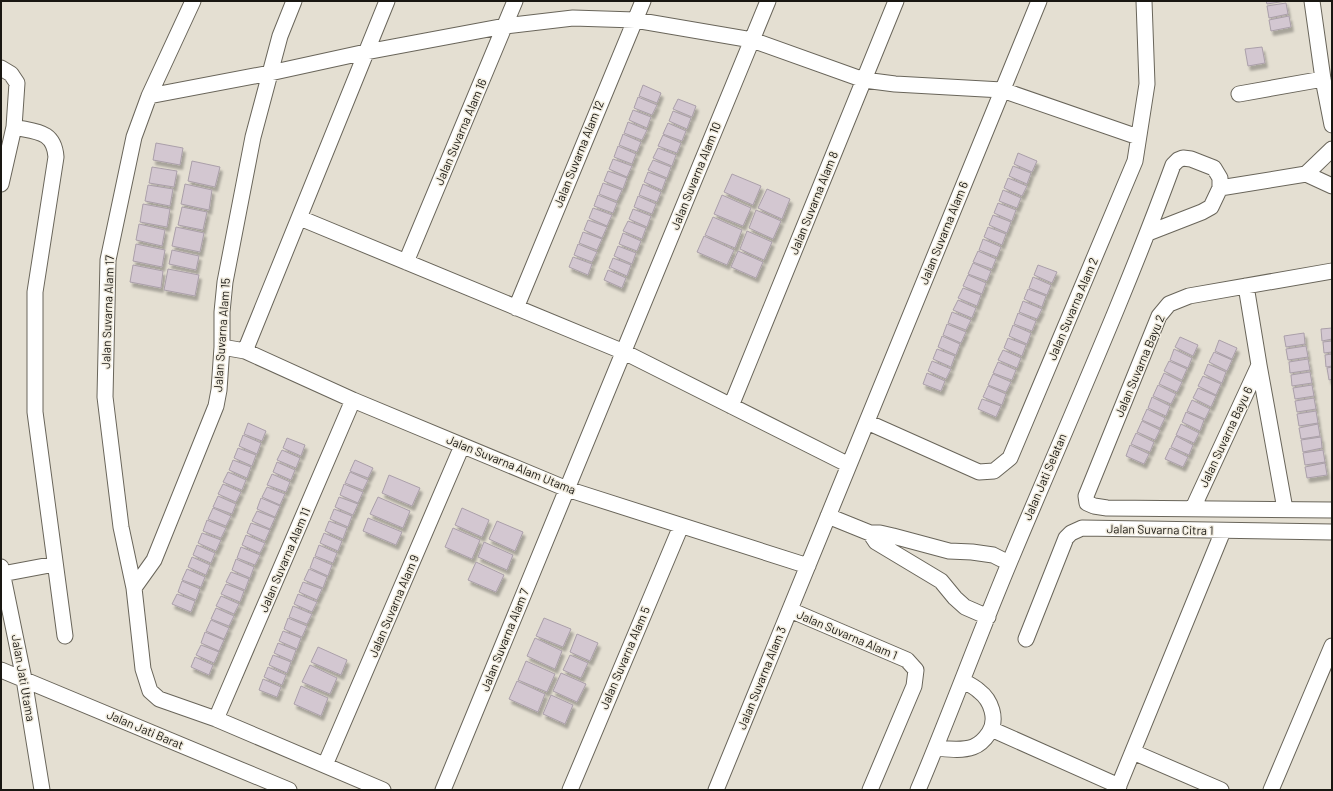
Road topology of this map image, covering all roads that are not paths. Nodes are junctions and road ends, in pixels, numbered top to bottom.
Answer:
1 (193, 1) edge
2 (294, 1) edge
3 (387, 1) edge
4 (515, 1) edge
5 (643, 1) edge
6 (768, 1) edge
7 (896, 1) edge
8 (1039, 1) edge
9 (1144, 1) edge
10 (1312, 1) edge
11 (635, 20) junction
12 (505, 26) junction
13 (752, 40) junction
14 (366, 52) junction
15 (1, 68) edge
16 (270, 74) junction
17 (1324, 79) junction
18 (864, 80) junction
19 (1002, 90) junction
20 (1239, 94) dead end
21 (149, 96) junction
22 (1332, 125) edge
23 (14, 127) junction
24 (1138, 137) junction
25 (1332, 149) edge
26 (1306, 174) junction
27 (1, 184) edge
28 (1332, 186) edge
29 (1220, 188) junction
30 (300, 218) junction
31 (1148, 233) junction
32 (406, 262) junction
33 (1332, 271) edge
34 (1246, 286) junction
35 (516, 308) junction
36 (222, 347) junction
37 (245, 352) junction
38 (624, 352) junction
39 (1260, 365) junction
40 (353, 400) junction
41 (731, 406) junction
42 (867, 422) junction
43 (462, 446) junction
44 (849, 465) junction
45 (567, 489) junction
46 (1193, 508) junction
47 (1285, 509) junction
48 (1332, 510) edge
49 (828, 516) junction
50 (681, 526) junction
51 (1223, 531) junction
52 (1332, 532) edge
53 (870, 533) junction
54 (1009, 563) junction
55 (55, 564) junction
56 (808, 566) junction
57 (1, 570) edge
58 (134, 588) junction
59 (790, 610) junction
60 (988, 617) junction
61 (65, 636) dead end
62 (1026, 639) dead end
63 (1332, 646) edge
64 (1, 670) edge
65 (24, 679) junction
66 (963, 681) junction
67 (216, 719) junction
68 (991, 729) junction
69 (936, 748) junction
70 (1133, 752) junction
71 (325, 765) junction
72 (1118, 788) edge
73 (42, 790) edge
74 (289, 790) edge
75 (383, 790) edge
76 (443, 790) edge
77 (570, 790) edge
78 (716, 790) edge
79 (870, 790) edge
80 (918, 790) edge
81 (1221, 790) edge
82 (1270, 790) edge

1 - 21 street, Jalan Suvarna Alam 17
2 - 16 street, Jalan Suvarna Alam 15
3 - 14 street, Jalan Suvarna Alam 15
4 - 12 street, Jalan Suvarna Alam 16
5 - 11 street, Jalan Suvarna Alam 12
6 - 13 street, Jalan Suvarna Alam 10
7 - 18 street, Jalan Suvarna Alam 8
8 - 19 street, Jalan Suvarna Alam 6
9 - 24 street, Jalan Suvarna Alam 2
10 - 17 street
11 - 12 street
11 - 13 street
11 - 35 street, Jalan Suvarna Alam 12
12 - 14 street
12 - 32 street, Jalan Suvarna Alam 16
13 - 18 street
13 - 38 street, Jalan Suvarna Alam 10
14 - 16 street
14 - 30 street, Jalan Suvarna Alam 15
15 - 23 street
16 - 21 street
16 - 36 street, Jalan Suvarna Alam 15
17 - 20 street
17 - 22 street
18 - 19 street
18 - 41 street, Jalan Suvarna Alam 8
19 - 24 street
19 - 42 street, Jalan Suvarna Alam 6
21 - 58 street, Jalan Suvarna Alam 17
23 - 27 street
23 - 55 street
24 - 42 street, Jalan Suvarna Alam 2
25 - 26 street
26 - 28 street
26 - 29 street
29 - 31 street
29 - 31 street, Jalan Jati Selatan
30 - 32 street
30 - 37 street, Jalan Suvarna Alam 15
31 - 54 street, Jalan Jati Selatan
32 - 35 street
33 - 34 street, Jalan Suvarna Bayu 2
34 - 39 street, Jalan Suvarna Bayu 6
34 - 46 street, Jalan Suvarna Bayu 2
35 - 38 street
36 - 37 street, Jalan Suvarna Alam Utama
36 - 58 street, Jalan Suvarna Alam 15
37 - 40 street, Jalan Suvarna Alam Utama
38 - 41 street
38 - 45 street, Jalan Suvarna Alam 10
39 - 46 street, Jalan Suvarna Bayu 6
39 - 47 street, Jalan Suvarna Bayu 6
40 - 43 street, Jalan Suvarna Alam Utama
40 - 67 street, Jalan Suvarna Alam 11
41 - 44 street
42 - 44 street, Jalan Suvarna Alam 6
43 - 45 street, Jalan Suvarna Alam Utama
43 - 71 street, Jalan Suvarna Alam 9
44 - 49 street, Jalan Suvarna Alam 6
45 - 50 street, Jalan Suvarna Alam Utama
45 - 76 street, Jalan Suvarna Alam 7
46 - 47 street
47 - 48 street
49 - 53 street
49 - 56 street, Jalan Suvarna Alam 3
50 - 56 street, Jalan Suvarna Alam Utama
50 - 77 street, Jalan Suvarna Alam 5
51 - 52 street
51 - 62 street, Jalan Suvarna Citra 1
51 - 70 street, Jalan Suvarna Citra 1
53 - 54 street
53 - 60 street
54 - 60 street, Jalan Jati Selatan
55 - 57 street
55 - 61 street
56 - 59 street, Jalan Suvarna Alam 3
57 - 65 street, Jalan Jati Utama
58 - 67 street, Jalan Suvarna Alam 17
59 - 78 street, Jalan Suvarna Alam 3
59 - 79 street, Jalan Suvarna Alam 1
60 - 66 street, Jalan Jati Selatan
63 - 82 street
64 - 65 street, Jalan Jati Barat
65 - 73 street, Jalan Jati Utama
65 - 74 street, Jalan Jati Barat
66 - 68 street
66 - 69 street, Jalan Jati Selatan
67 - 71 street, Jalan Suvarna Alam 17
68 - 69 street
68 - 72 street
69 - 80 street, Jalan Jati Selatan
70 - 72 street, Jalan Suvarna Citra 1
70 - 81 street
71 - 75 street, Jalan Suvarna Alam 17

